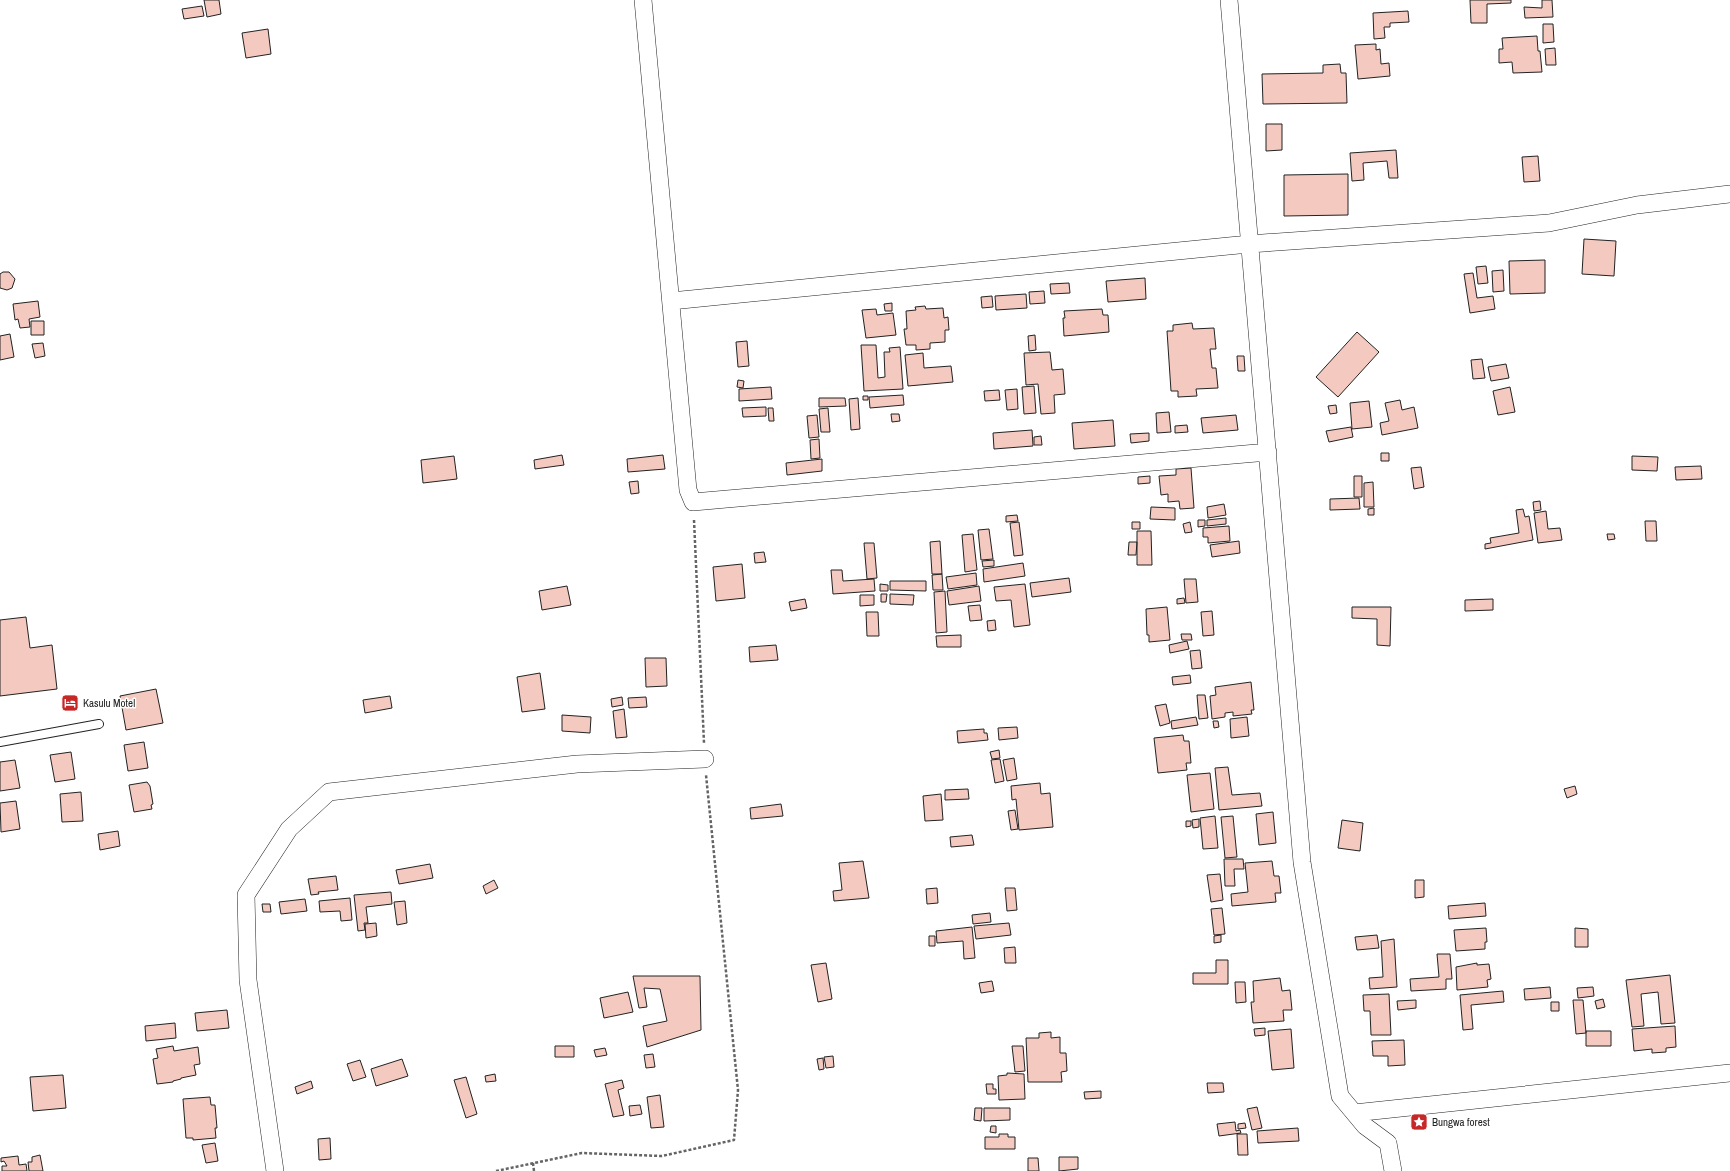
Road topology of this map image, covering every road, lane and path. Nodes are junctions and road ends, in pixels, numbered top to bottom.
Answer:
1 (643, 0) edge
2 (1229, 0) edge
3 (1730, 194) edge
4 (1249, 244) junction
5 (671, 301) junction
6 (1268, 452) junction
7 (99, 724) dead end
8 (0, 742) edge
9 (705, 759) dead end
10 (730, 1018) dead end
11 (1730, 1073) edge
12 (1354, 1113) junction
13 (534, 1163) junction
14 (275, 1171) edge
15 (496, 1171) edge
16 (534, 1171) edge
17 (1393, 1171) edge

1 - 5 street
2 - 4 street
3 - 4 street
4 - 5 street
4 - 6 street
5 - 6 street
6 - 12 street
7 - 8 lane
9 - 14 street
10 - 13 path
11 - 12 street
12 - 17 street
13 - 15 path
13 - 16 path

